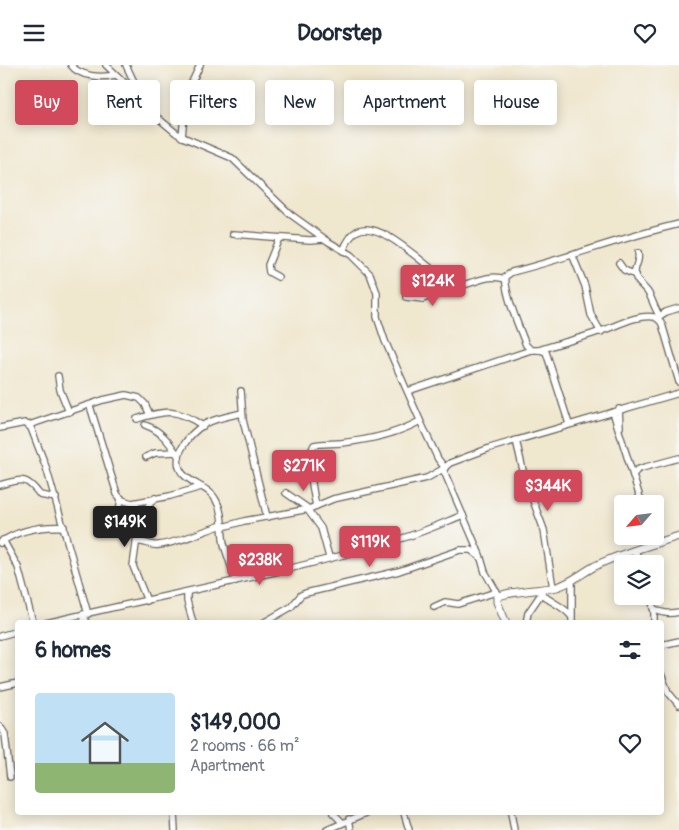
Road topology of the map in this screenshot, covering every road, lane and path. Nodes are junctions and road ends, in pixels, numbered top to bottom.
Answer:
1 (71, 65) edge
2 (106, 65) edge
3 (127, 65) edge
4 (200, 65) edge
5 (115, 75) junction
6 (121, 80) edge
7 (134, 80) edge
8 (160, 119) edge
9 (182, 137) junction
10 (679, 224) edge
11 (233, 234) dead end
12 (280, 238) junction
13 (324, 239) junction
14 (344, 251) junction
15 (638, 253) dead end
16 (572, 254) junction
17 (619, 263) dead end
18 (636, 275) junction
19 (278, 277) dead end
20 (505, 279) junction
21 (457, 286) junction
22 (406, 297) dead end
23 (679, 308) edge
24 (658, 317) junction
25 (601, 331) junction
26 (531, 350) junction
27 (539, 350) junction
28 (58, 377) dead end
29 (679, 382) edge
30 (241, 391) dead end
31 (408, 391) junction
32 (679, 393) edge
33 (90, 406) junction
34 (619, 409) junction
35 (69, 412) junction
36 (613, 412) junction
37 (242, 413) junction
38 (150, 415) junction
39 (137, 419) dead end
40 (420, 421) junction
41 (569, 424) junction
42 (29, 425) junction
43 (144, 425) dead end
44 (202, 426) junction
45 (0, 428) edge
46 (620, 432) junction
47 (516, 440) junction
48 (177, 455) junction
49 (146, 457) dead end
50 (679, 458) edge
51 (630, 467) junction
52 (444, 468) junction
53 (640, 469) junction
54 (633, 475) junction
55 (0, 485) edge
56 (201, 487) junction
57 (286, 493) dead end
58 (639, 495) edge
59 (120, 498) junction
60 (56, 499) junction
61 (155, 499) junction
62 (316, 505) junction
63 (308, 509) junction
64 (463, 515) junction
65 (267, 517) junction
66 (223, 526) junction
67 (64, 527) junction
68 (130, 527) junction
69 (679, 536) edge
70 (664, 540) edge
71 (2, 542) edge
72 (136, 542) junction
73 (649, 545) edge
74 (635, 550) junction
75 (637, 555) edge
76 (329, 557) junction
77 (480, 557) junction
78 (235, 581) junction
79 (572, 581) junction
80 (552, 588) junction
81 (187, 592) junction
82 (540, 592) junction
83 (497, 594) junction
84 (147, 601) junction
85 (653, 605) edge
86 (434, 607) dead end
87 (654, 608) junction
88 (679, 612) edge
89 (571, 616) junction
90 (86, 617) edge
91 (32, 620) edge
92 (66, 620) edge
93 (192, 620) edge
94 (268, 620) edge
95 (505, 620) edge
96 (527, 620) edge
97 (572, 620) edge
98 (654, 620) edge
99 (15, 632) edge
100 (0, 636) edge
101 (679, 641) edge
102 (664, 644) edge
103 (664, 682) edge
104 (15, 684) edge
105 (0, 687) edge
106 (679, 705) edge
107 (0, 726) edge
108 (10, 777) dead end
109 (174, 815) edge
110 (335, 815) edge
111 (360, 815) edge
112 (405, 815) edge
113 (511, 815) edge
114 (349, 819) junction
115 (342, 822) junction
116 (175, 830) edge
117 (327, 830) edge
118 (351, 830) edge
119 (409, 830) edge
120 (514, 830) edge

1 - 5 street
2 - 5 street
3 - 7 street
4 - 9 street
5 - 6 street
8 - 9 street
9 - 13 street
10 - 16 street
11 - 12 street
12 - 13 street
12 - 19 street
13 - 14 street
14 - 21 street
14 - 31 street
15 - 18 street
16 - 20 street
16 - 25 street
17 - 18 street
18 - 24 street
20 - 21 street
20 - 26 street
21 - 22 street
23 - 24 street
24 - 25 street
24 - 29 street
25 - 27 street
26 - 27 street
26 - 31 street
27 - 41 street
28 - 35 street
30 - 37 street
31 - 40 street
32 - 34 street
33 - 35 street
33 - 38 street
33 - 59 street
34 - 36 street
34 - 46 street
35 - 42 street
36 - 41 street
36 - 46 street
37 - 44 street
37 - 65 street
38 - 39 street
38 - 44 street
40 - 52 street
40 - 62 street
41 - 47 street
42 - 45 street
42 - 60 street
43 - 48 street
44 - 48 street
46 - 51 street
47 - 52 street
47 - 80 street
48 - 49 street
48 - 56 street
50 - 53 street
51 - 53 street
51 - 54 street
52 - 62 street
52 - 64 street
53 - 54 street
54 - 58 street
55 - 60 street
56 - 61 street
56 - 66 street
57 - 63 street
59 - 61 street
59 - 68 street
60 - 67 street
61 - 68 street
62 - 63 street
63 - 65 street
63 - 76 street
64 - 76 street
64 - 77 street
65 - 66 street
66 - 72 street
66 - 78 street
67 - 71 street
67 - 90 street
68 - 72 street
69 - 70 street
71 - 91 street
72 - 84 street
73 - 74 street
74 - 75 street
74 - 79 street
76 - 78 street
77 - 83 street
77 - 94 street
78 - 81 street
79 - 80 street
79 - 89 street
80 - 82 street
81 - 84 street
81 - 93 street
82 - 83 street
82 - 89 street
82 - 96 street
83 - 86 street
83 - 95 street
84 - 90 street
85 - 87 street
87 - 88 street
87 - 98 street
89 - 97 street
90 - 92 street
99 - 100 street
101 - 102 street
103 - 106 street
104 - 105 street
107 - 108 street
109 - 116 street
110 - 115 street
111 - 114 street
112 - 119 street
113 - 120 street
114 - 115 street
114 - 118 street
115 - 117 street

